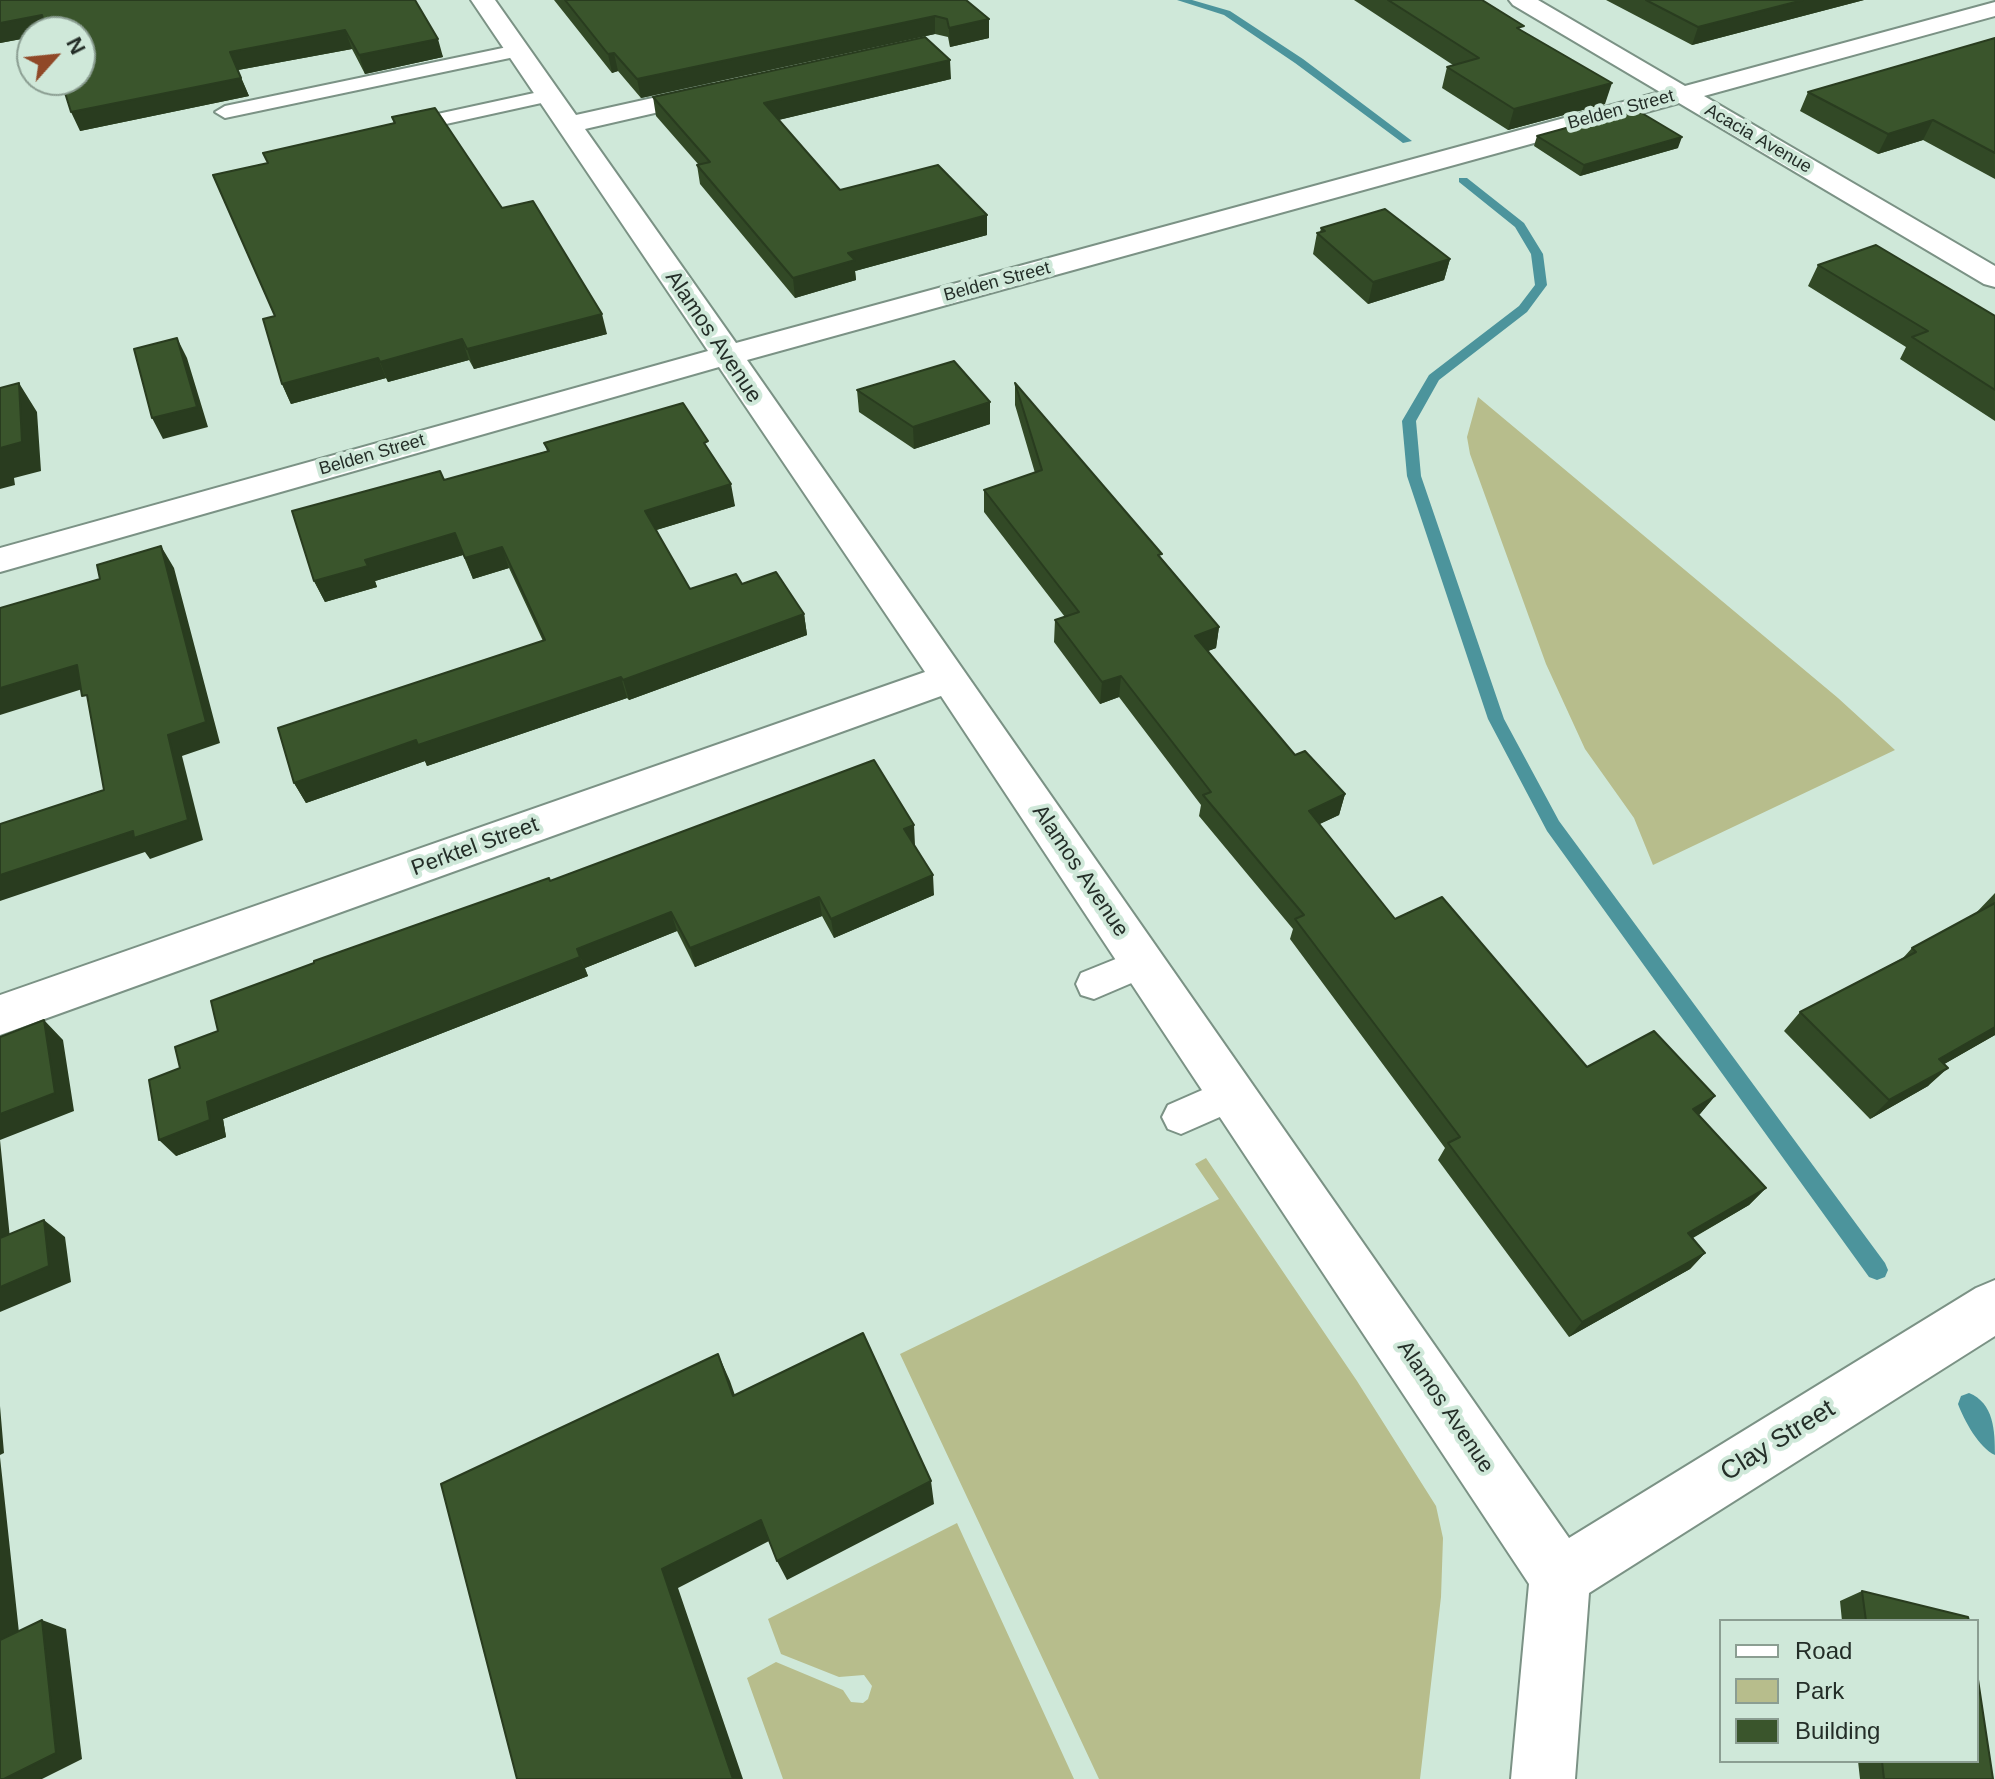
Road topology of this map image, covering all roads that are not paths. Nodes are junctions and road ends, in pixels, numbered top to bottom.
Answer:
1 (483, 0) edge
2 (1521, 0) edge
3 (1995, 9) edge
4 (517, 51) junction
5 (705, 70) edge
6 (737, 88) edge
7 (1680, 93) junction
8 (557, 108) junction
9 (225, 112) dead end
10 (370, 134) edge
11 (1995, 278) edge
12 (726, 356) junction
13 (0, 560) edge
14 (950, 678) junction
15 (1143, 963) junction
16 (1094, 984) dead end
17 (0, 1015) edge
18 (1232, 1094) junction
19 (1181, 1117) dead end
20 (1995, 1306) edge
21 (1560, 1577) junction
22 (1543, 1779) edge

1 - 4 street, Alamos Avenue
2 - 7 street, Acacia Avenue
3 - 7 street, Belden Street
4 - 8 street, Alamos Avenue
4 - 9 lane
5 - 8 street
6 - 8 street
7 - 11 street, Acacia Avenue
7 - 12 street, Belden Street
8 - 10 lane
8 - 12 street, Alamos Avenue
12 - 13 street, Belden Street
12 - 14 street, Alamos Avenue
14 - 15 street, Alamos Avenue
14 - 17 street, Perktel Street
15 - 16 lane
15 - 18 street, Alamos Avenue
18 - 19 lane
18 - 21 street, Alamos Avenue
20 - 21 street, Clay Street
21 - 22 street

